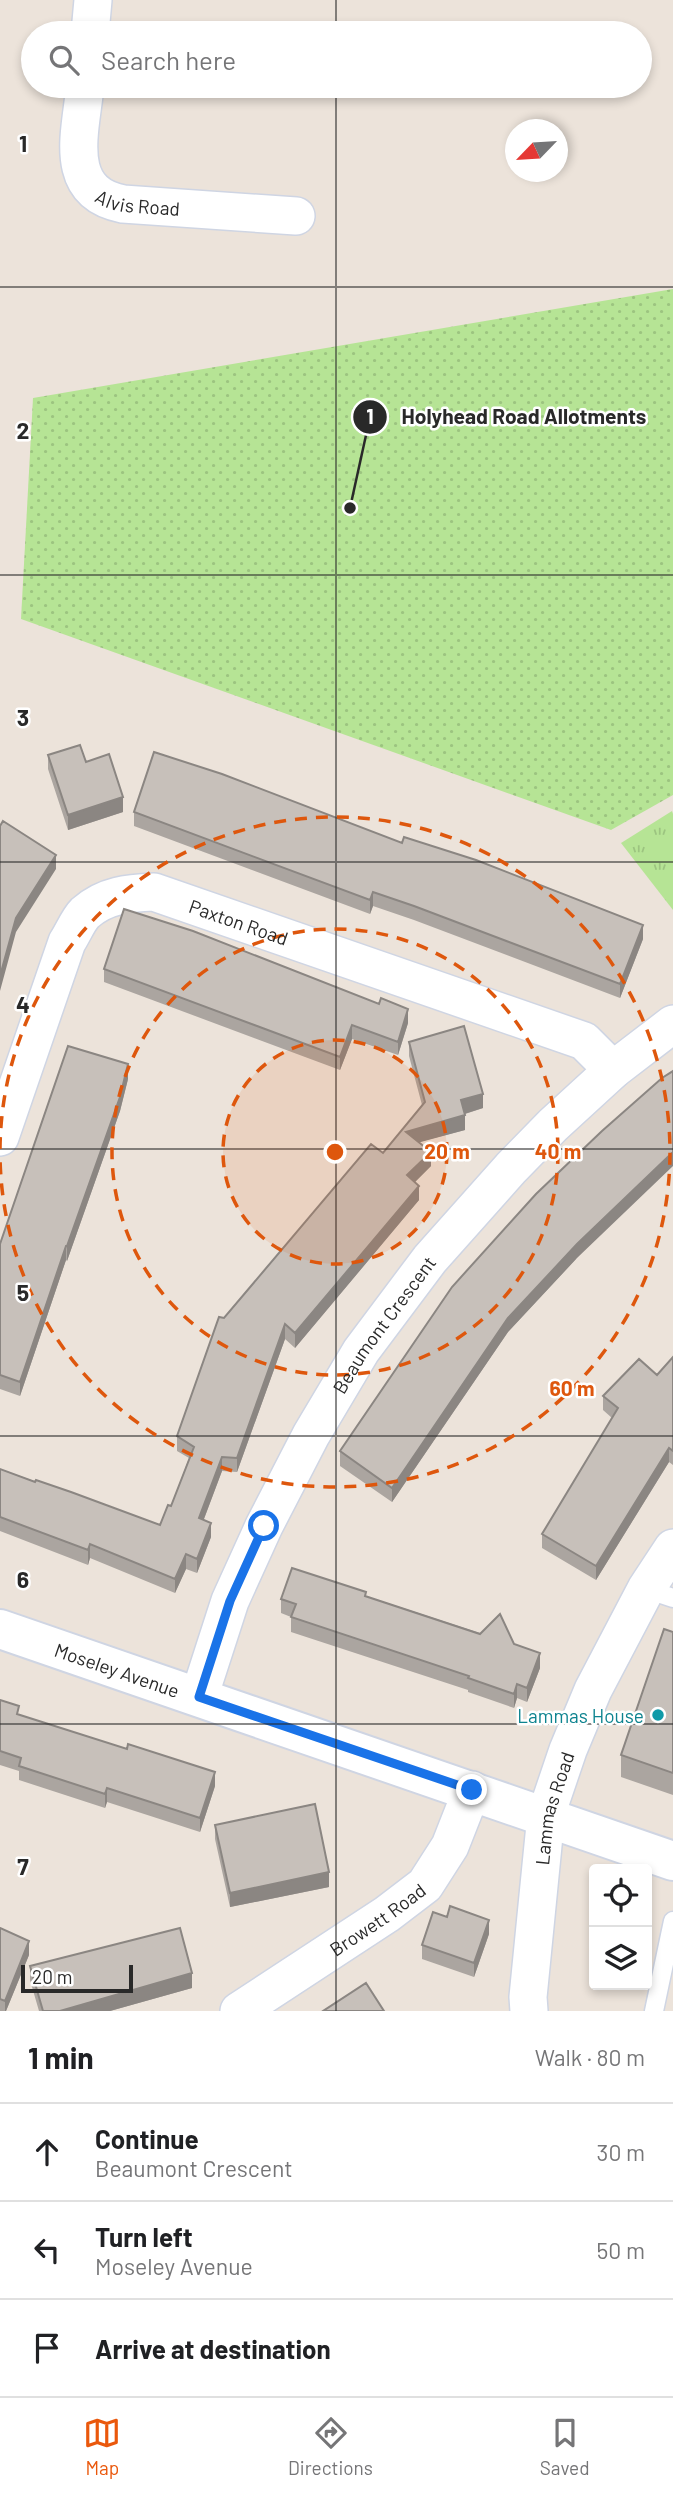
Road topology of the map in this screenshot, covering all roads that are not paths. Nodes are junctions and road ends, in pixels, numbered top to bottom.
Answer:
1 (93, 0) edge
2 (91, 21) edge
3 (84, 98) edge
4 (296, 216) dead end
5 (673, 1024) edge
6 (613, 1070) junction
7 (0, 1137) edge
8 (673, 1548) edge
9 (659, 1593) edge
10 (0, 1629) edge
11 (199, 1697) junction
12 (472, 1790) junction
13 (546, 1815) junction
14 (673, 1861) edge
15 (673, 1921) edge
16 (667, 1978) edge
17 (239, 2011) edge
18 (529, 2011) edge
19 (654, 2011) edge

1 - 2 street
3 - 4 street, Alvis Road
5 - 6 street, Beaumont Crescent
6 - 7 street, Paxton Road
6 - 11 street, Beaumont Crescent
8 - 9 street, Lammas Road
9 - 13 street, Lammas Road
10 - 11 main road, Moseley Avenue
11 - 12 main road, Moseley Avenue
12 - 13 main road, Moseley Avenue
12 - 17 street, Browett Road
13 - 14 main road, Moseley Avenue
13 - 18 street, Lammas Road
15 - 16 lane
16 - 19 lane

